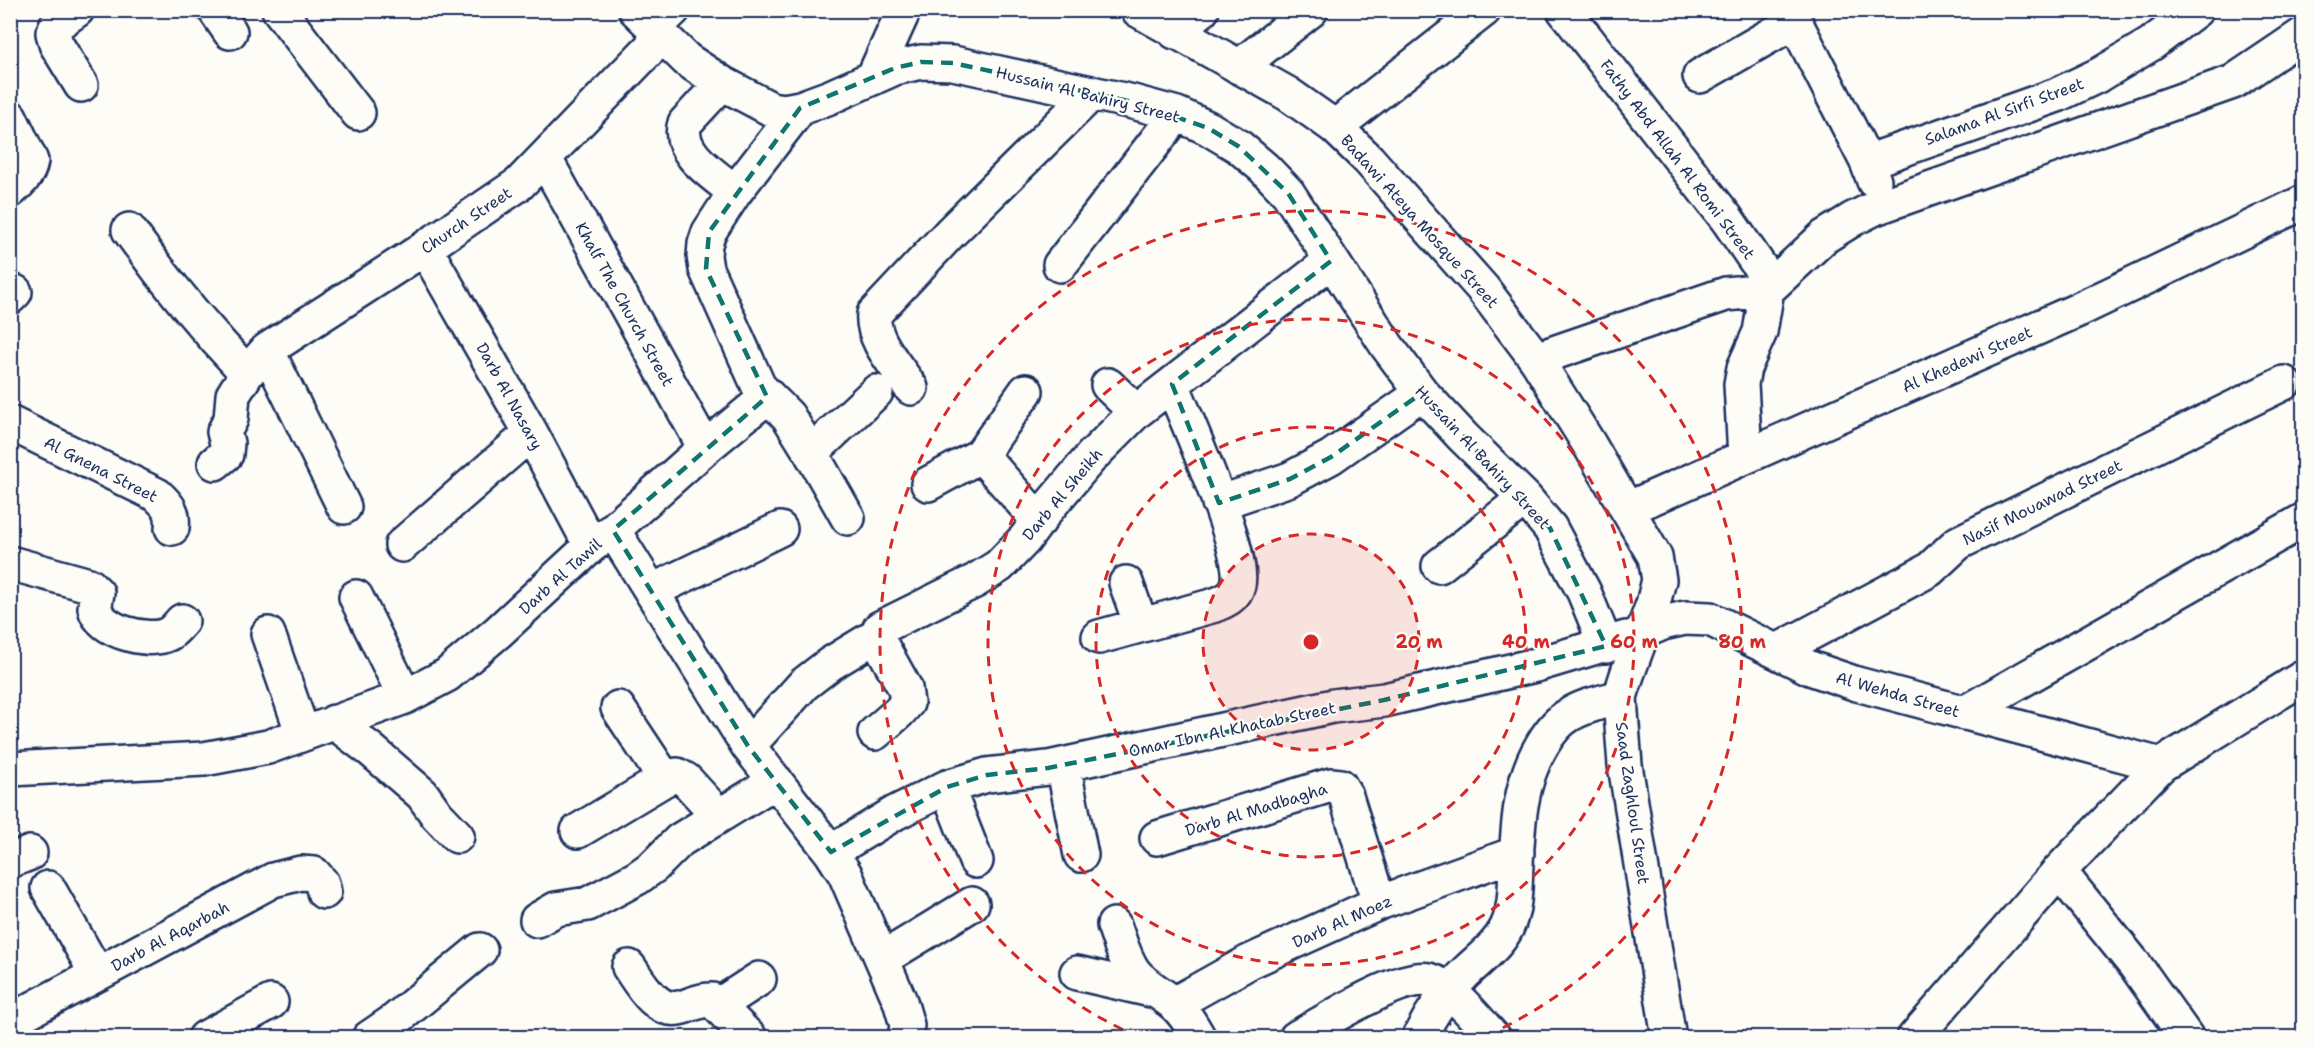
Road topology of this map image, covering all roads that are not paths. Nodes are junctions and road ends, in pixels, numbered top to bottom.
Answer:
1 (77, 10) edge
2 (279, 10) edge
3 (904, 10) edge
4 (1138, 10) edge
5 (1202, 10) edge
6 (1311, 10) edge
7 (1484, 10) edge
8 (1564, 10) edge
9 (2196, 10) edge
10 (2290, 10) edge
11 (1792, 16) edge
12 (656, 22) edge
13 (2304, 28) edge
14 (1175, 32) junction
15 (2304, 34) edge
16 (1239, 67) junction
17 (1700, 76) dead end
18 (873, 78) junction
19 (722, 83) junction
20 (81, 85) dead end
21 (1092, 93) junction
22 (800, 108) junction
23 (358, 113) dead end
24 (1177, 114) junction
25 (10, 117) edge
26 (1335, 127) junction
27 (545, 159) junction
28 (1867, 162) junction
29 (10, 190) edge
30 (735, 192) junction
31 (2304, 202) edge
32 (1883, 206) junction
33 (129, 230) dead end
34 (425, 248) junction
35 (1331, 261) junction
36 (1060, 265) dead end
37 (1767, 290) junction
38 (1536, 359) junction
39 (257, 362) junction
40 (2284, 383) dead end
41 (1172, 384) junction
42 (1108, 386) dead end
43 (911, 388) dead end
44 (1026, 391) dead end
45 (876, 392) dead end
46 (1422, 393) junction
47 (767, 397) junction
48 (1136, 412) junction
49 (10, 423) edge
50 (531, 433) junction
51 (705, 448) junction
52 (811, 453) junction
53 (981, 455) junction
54 (1745, 457) junction
55 (215, 463) dead end
56 (928, 484) dead end
57 (1526, 498) junction
58 (1219, 503) junction
59 (344, 507) dead end
60 (1627, 509) junction
61 (848, 518) dead end
62 (2304, 520) edge
63 (1039, 521) junction
64 (172, 528) dead end
65 (780, 529) dead end
66 (602, 538) junction
67 (402, 545) dead end
68 (10, 563) edge
69 (1439, 566) dead end
70 (1126, 583) dead end
71 (652, 591) junction
72 (356, 597) dead end
73 (182, 621) dead end
74 (1141, 625) junction
75 (1644, 631) junction
76 (268, 634) dead end
77 (876, 636) junction
78 (1099, 637) dead end
79 (1606, 646) junction
80 (1776, 651) junction
81 (2304, 677) edge
82 (405, 697) junction
83 (1620, 697) junction
84 (618, 708) dead end
85 (1964, 713) junction
86 (334, 722) junction
87 (875, 733) dead end
88 (303, 734) junction
89 (748, 746) junction
90 (1063, 765) junction
91 (2161, 765) junction
92 (10, 769) edge
93 (665, 779) junction
94 (776, 781) junction
95 (947, 787) junction
96 (719, 816) junction
97 (578, 831) dead end
98 (457, 836) dead end
99 (1157, 838) dead end
100 (831, 852) junction
101 (1517, 853) junction
102 (1082, 855) dead end
103 (976, 861) dead end
104 (2059, 871) junction
105 (48, 888) dead end
106 (324, 892) dead end
107 (1379, 903) junction
108 (972, 904) dead end
109 (537, 920) dead end
110 (1114, 925) dead end
111 (480, 950) dead end
112 (882, 959) junction
113 (629, 967) dead end
114 (1077, 973) dead end
115 (97, 974) junction
116 (759, 979) dead end
117 (1448, 991) junction
118 (1165, 998) junction
119 (271, 1002) dead end
120 (719, 1005) junction
121 (10, 1021) edge
122 (205, 1038) edge
123 (369, 1038) edge
124 (750, 1038) edge
125 (905, 1038) edge
126 (1199, 1038) edge
127 (1296, 1038) edge
128 (1419, 1038) edge
129 (1494, 1038) edge
130 (1670, 1038) edge
131 (1914, 1038) edge
132 (2187, 1038) edge

1 - 20 street
2 - 23 street
3 - 18 street
4 - 14 street, Badawi Ateya Mosque Street
5 - 14 street
6 - 16 street
7 - 26 street
8 - 37 street, Fathy Abd Allah Al Romi Street
9 - 28 street, Salama Al Sirfi Street
10 - 13 street
11 - 17 street
11 - 28 street
12 - 19 street, Hussain Al Bahiry Street
12 - 27 street, Church Street
14 - 16 street, Badawi Ateya Mosque Street
15 - 32 street
16 - 26 street, Badawi Ateya Mosque Street
18 - 21 street, Hussain Al Bahiry Street
18 - 22 street, Hussain Al Bahiry Street
19 - 22 street, Hussain Al Bahiry Street
19 - 30 street
21 - 24 street, Hussain Al Bahiry Street
21 - 43 street
22 - 30 street
24 - 35 street, Hussain Al Bahiry Street
24 - 36 street
25 - 29 street
26 - 38 street, Badawi Ateya Mosque Street
27 - 34 street, Church Street
27 - 51 street, Khalf The Church Street
28 - 32 street
30 - 47 street
31 - 54 street, Al Khedewi Street
32 - 37 street
33 - 39 street
34 - 39 street, Church Street
34 - 50 street, Darb Al Nasary
35 - 41 street, Darb Al Sheikh
35 - 46 street, Hussain Al Bahiry Street
37 - 38 street
37 - 54 street, Fathy Abd Allah Al Romi Street
38 - 60 street, Badawi Ateya Mosque Street
39 - 55 street, Church Street
39 - 59 street
40 - 80 street, Nasif Mouawad Street
41 - 48 street, Darb Al Sheikh
41 - 58 street
42 - 48 street
44 - 53 street
45 - 52 street
46 - 57 street, Hussain Al Bahiry Street
46 - 58 street
47 - 51 street, Darb Al Tawil
47 - 52 street
48 - 63 street, Darb Al Sheikh
49 - 64 street, Al Gnena Street
50 - 66 street, Darb Al Nasary
50 - 67 street
51 - 66 street, Darb Al Tawil
52 - 61 street
53 - 56 street
53 - 63 street
54 - 60 street, Al Khedewi Street
57 - 69 street
57 - 79 street, Hussain Al Bahiry Street
58 - 74 street
60 - 75 street, Saad Zaghloul Street
62 - 85 street
63 - 77 street, Darb Al Sheikh
65 - 71 street
66 - 71 street, Darb Al Nasary
66 - 82 street, Darb Al Tawil
68 - 73 street
70 - 74 street
71 - 89 street, Darb Al Nasary
72 - 82 street
74 - 78 street
75 - 79 street, Omar Ibn Al Khatab Street
75 - 80 street, Al Wehda Street
75 - 83 street, Saad Zaghloul Street
76 - 88 street
77 - 87 street
77 - 89 street, Darb Al Sheikh
79 - 90 street, Omar Ibn Al Khatab Street
80 - 85 street, Al Wehda Street
81 - 91 street
82 - 86 street, Darb Al Tawil
83 - 101 street
83 - 130 street, Saad Zaghloul Street
84 - 93 street
85 - 91 street, Al Wehda Street
86 - 88 street, Darb Al Tawil
86 - 98 street
88 - 92 street, Darb Al Tawil
89 - 94 street, Darb Al Nasary
90 - 95 street, Omar Ibn Al Khatab Street
90 - 102 street
91 - 104 street
93 - 96 street
93 - 97 street
94 - 96 street
94 - 100 street, Darb Al Nasary
95 - 100 street, Omar Ibn Al Khatab Street
95 - 103 street
96 - 109 street
99 - 107 street, Darb Al Madbagha
100 - 112 street, Darb Al Nasary
101 - 107 street, Darb Al Moez
101 - 117 street
104 - 131 street
104 - 132 street
105 - 115 street
106 - 115 street, Darb Al Aqarbah
107 - 118 street, Darb Al Moez
108 - 112 street
110 - 118 street
111 - 123 street
112 - 125 street, Darb Al Nasary
113 - 120 street
114 - 118 street
115 - 121 street, Darb Al Aqarbah
116 - 120 street
117 - 127 street
117 - 128 street
117 - 129 street
118 - 126 street
119 - 122 street
120 - 124 street

